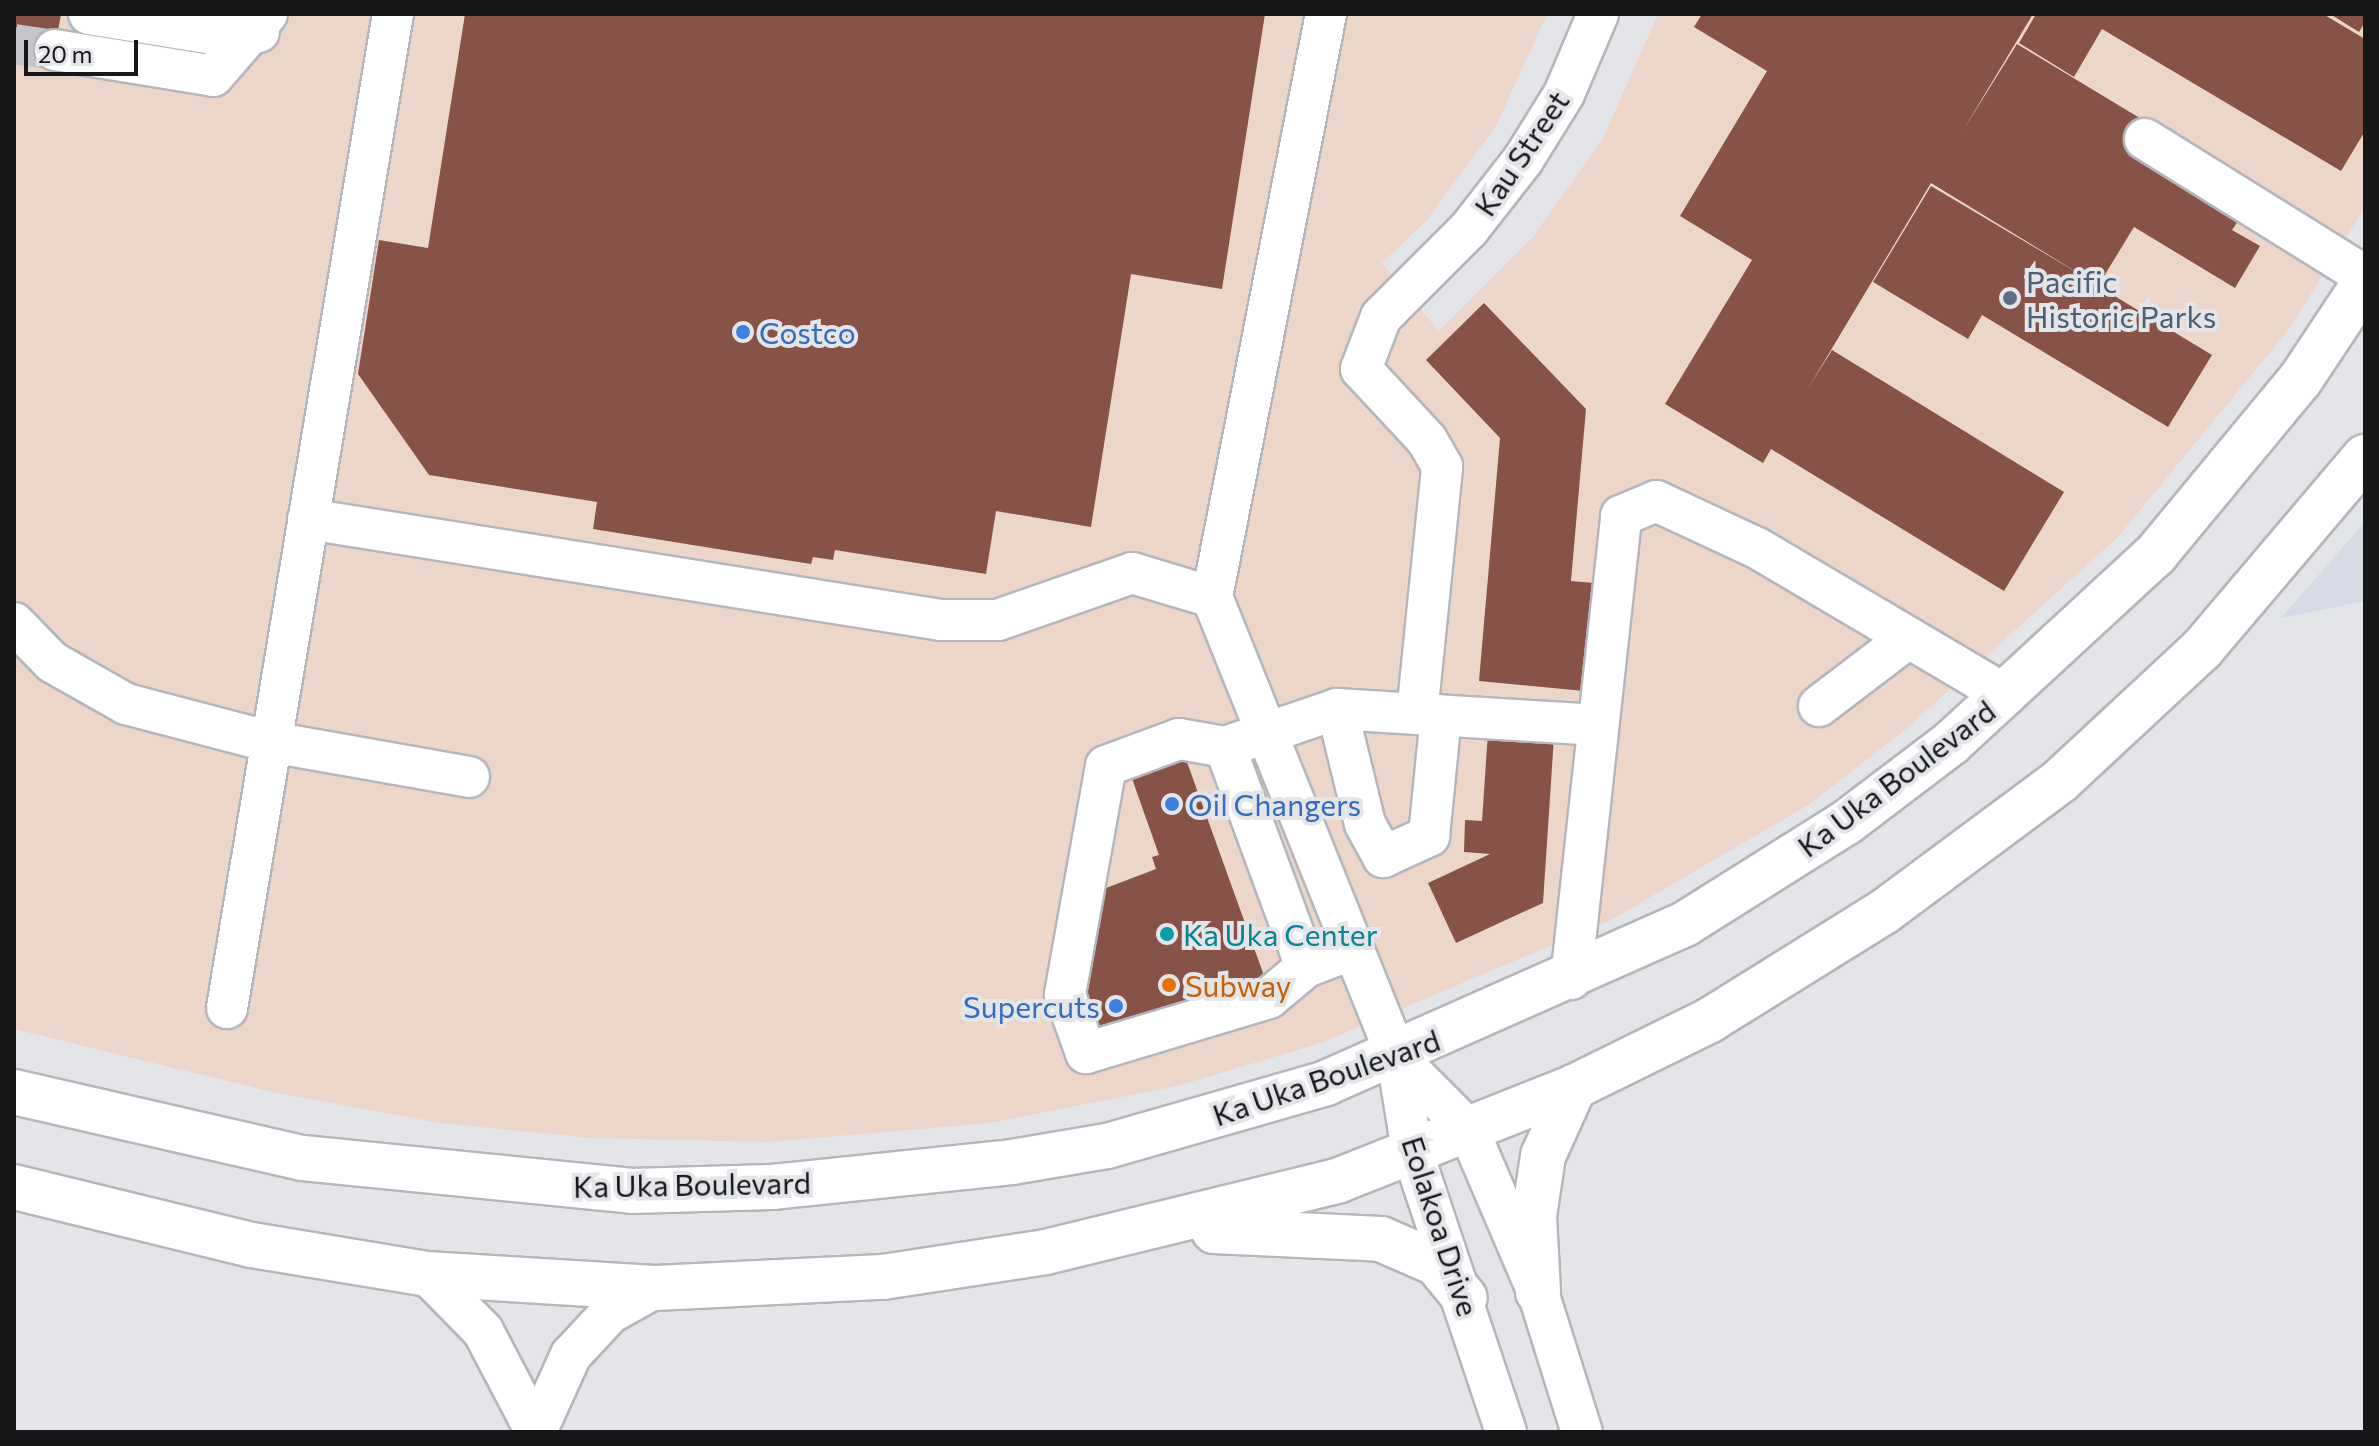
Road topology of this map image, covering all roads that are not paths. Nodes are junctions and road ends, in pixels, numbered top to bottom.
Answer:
1 (89, 14) edge
2 (393, 14) edge
3 (1326, 14) edge
4 (1598, 14) edge
5 (263, 23) edge
6 (55, 50) tunnel mouth
7 (2145, 139) dead end
8 (2365, 279) edge
9 (2365, 457) edge
10 (308, 519) junction
11 (1212, 597) junction
12 (14, 623) edge
13 (1907, 639) junction
14 (2006, 695) junction
15 (1819, 706) dead end
16 (1337, 709) junction
17 (1429, 715) junction
18 (1595, 725) junction
19 (1266, 732) junction
20 (271, 742) junction
21 (1225, 747) junction
22 (469, 777) dead end
23 (1353, 949) junction
24 (1306, 967) junction
25 (1571, 979) junction
26 (227, 1008) dead end
27 (1397, 1058) junction
28 (1574, 1087) junction
29 (14, 1092) edge
30 (1468, 1129) junction
31 (1412, 1151) junction
32 (14, 1187) edge
33 (1160, 1229) junction
34 (427, 1274) junction
35 (655, 1288) junction
36 (1538, 1292) junction
37 (1465, 1298) junction
38 (1506, 1432) edge
39 (1582, 1432) edge

1 - 5 street
2 - 10 street
3 - 11 street
4 - 17 street, Kau Street
5 - 6 street
7 - 8 street
8 - 14 main road, Ka Uka Boulevard
9 - 28 main road
10 - 11 street
10 - 20 street
11 - 19 street
12 - 20 street
13 - 14 street
13 - 15 street
13 - 18 street
14 - 25 main road, Ka Uka Boulevard
16 - 17 street
16 - 17 street
16 - 19 street
17 - 18 street
18 - 25 street
19 - 21 street
19 - 23 street
20 - 22 street
20 - 26 street
21 - 24 street
21 - 24 street
23 - 24 street
23 - 27 street
25 - 27 main road, Ka Uka Boulevard
27 - 29 main road, Ka Uka Boulevard
27 - 30 street, Eolakoa Drive
27 - 31 street, Eolakoa Drive
28 - 30 main road
28 - 36 main road
30 - 31 main road
30 - 36 street, Eolakoa Drive
31 - 33 main road
31 - 37 street, Eolakoa Drive
32 - 34 main road
33 - 35 main road
33 - 37 main road
34 - 35 main road
34 - 35 street
36 - 39 street, Eolakoa Drive
37 - 38 street, Eolakoa Drive

